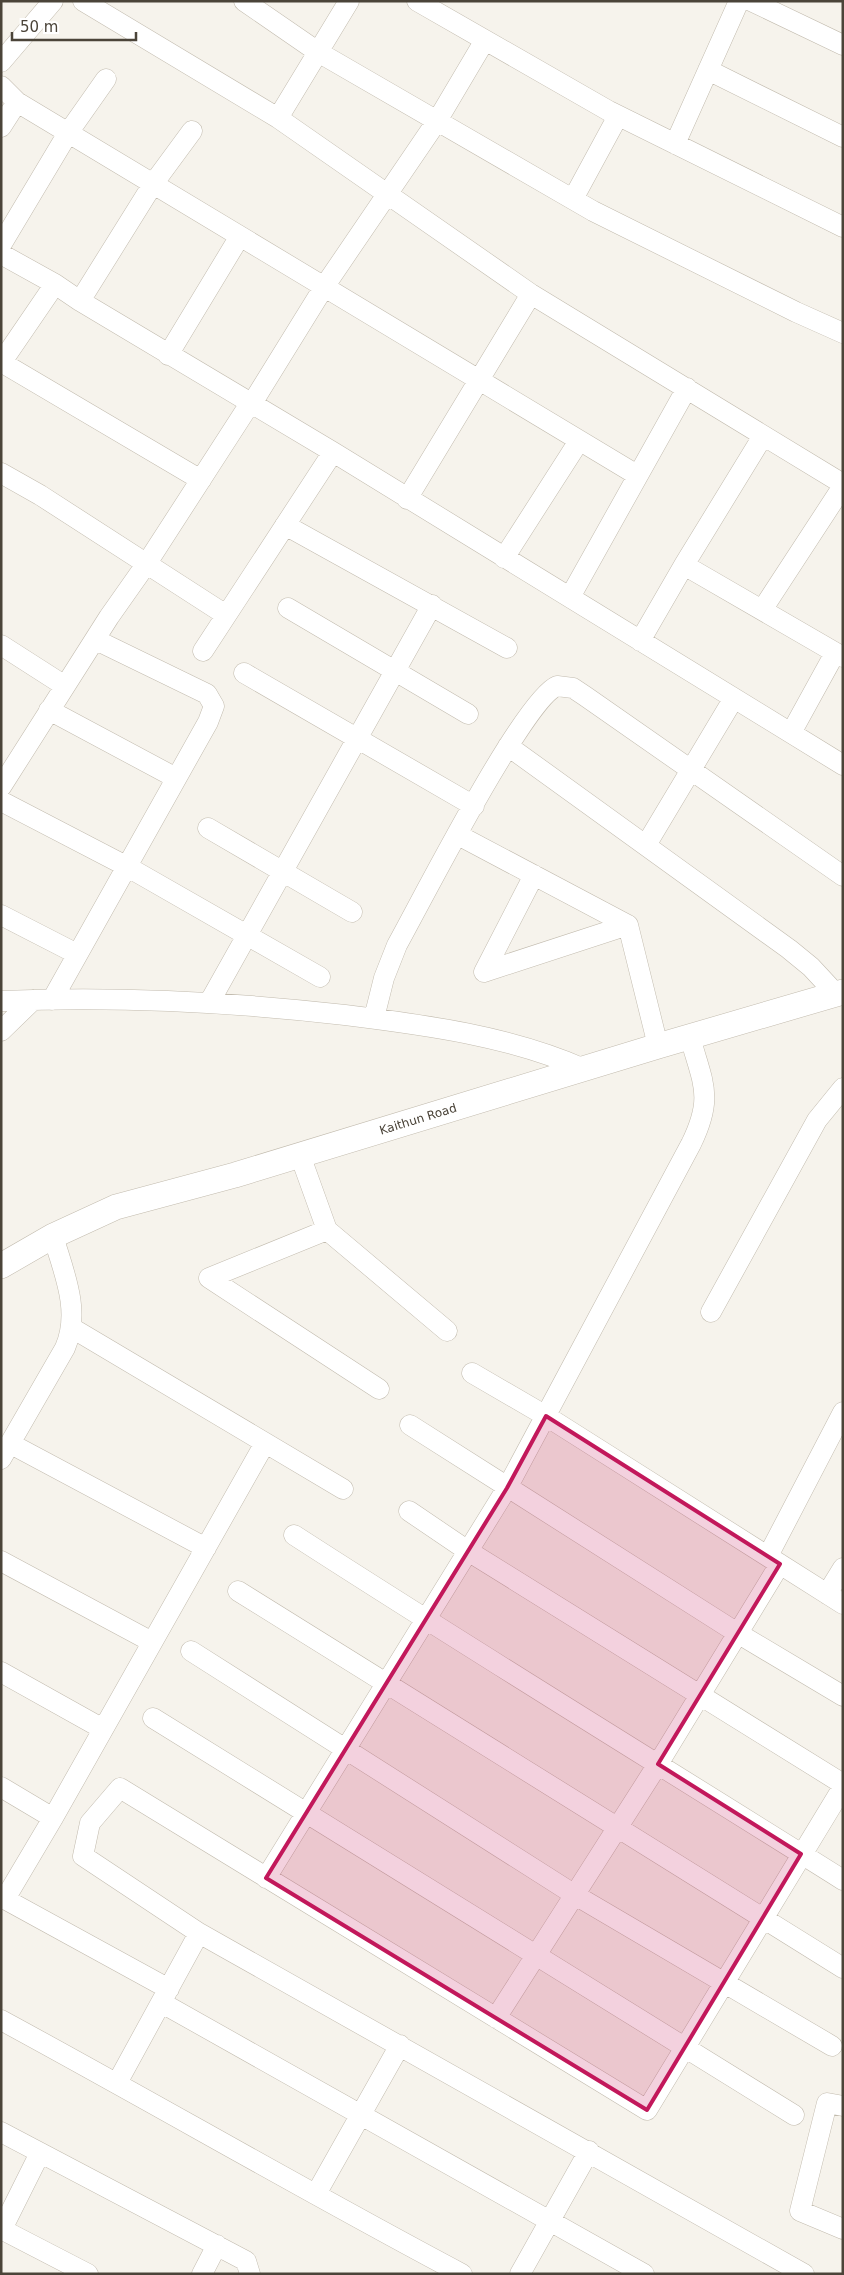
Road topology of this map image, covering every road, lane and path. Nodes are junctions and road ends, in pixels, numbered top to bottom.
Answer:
1 (53, 1) edge
2 (84, 1) edge
3 (244, 1) edge
4 (349, 1) edge
5 (417, 1) edge
6 (739, 1) edge
7 (751, 1) edge
8 (485, 40) junction
9 (843, 45) edge
10 (318, 52) junction
11 (1, 62) edge
12 (708, 70) junction
13 (106, 79) dead end
14 (1, 86) edge
15 (17, 102) junction
16 (618, 116) junction
17 (278, 118) junction
18 (437, 121) junction
19 (1, 127) edge
20 (192, 131) dead end
21 (68, 133) junction
22 (843, 137) edge
23 (675, 144) junction
24 (153, 184) junction
25 (390, 194) junction
26 (573, 200) junction
27 (843, 227) edge
28 (240, 236) junction
29 (1, 245) edge
30 (1, 254) edge
31 (54, 284) junction
32 (324, 288) junction
33 (531, 294) junction
34 (80, 301) junction
35 (843, 333) edge
36 (168, 355) junction
37 (1, 362) edge
38 (479, 380) junction
39 (688, 388) junction
40 (251, 404) junction
41 (763, 436) junction
42 (579, 441) junction
43 (333, 452) junction
44 (1, 473) edge
45 (637, 475) junction
46 (201, 480) junction
47 (843, 485) edge
48 (407, 499) junction
49 (285, 525) junction
50 (504, 558) junction
51 (147, 563) junction
52 (684, 565) junction
53 (570, 597) junction
54 (432, 605) junction
55 (288, 608) dead end
56 (762, 610) junction
57 (226, 615) junction
58 (96, 640) junction
59 (640, 642) junction
60 (1, 645) edge
61 (507, 648) dead end
62 (203, 651) dead end
63 (839, 655) edge
64 (396, 671) junction
65 (244, 673) dead end
66 (65, 686) junction
67 (734, 698) junction
68 (50, 710) junction
69 (468, 714) dead end
70 (791, 733) junction
71 (358, 739) junction
72 (508, 746) junction
73 (843, 765) edge
74 (691, 770) junction
75 (4, 776) edge
76 (176, 778) junction
77 (1, 801) edge
78 (474, 806) junction
79 (208, 828) dead end
80 (458, 835) junction
81 (646, 845) junction
82 (126, 866) junction
83 (283, 872) junction
84 (534, 875) junction
85 (843, 876) edge
86 (352, 912) dead end
87 (1, 915) edge
88 (628, 926) junction
89 (247, 935) junction
90 (77, 954) junction
91 (320, 977) dead end
92 (840, 993) edge
93 (42, 1000) junction
94 (1, 1001) edge
95 (209, 1003) junction
96 (374, 1018) junction
97 (1, 1031) edge
98 (690, 1037) junction
99 (658, 1046) junction
100 (584, 1069) junction
101 (843, 1088) edge
102 (300, 1155) junction
103 (327, 1230) junction
104 (53, 1236) junction
105 (1, 1266) edge
106 (712, 1312) dead end
107 (72, 1328) junction
108 (448, 1331) dead end
109 (472, 1373) dead end
110 (379, 1389) dead end
111 (843, 1412) edge
112 (546, 1416) junction
113 (410, 1425) dead end
114 (265, 1443) junction
115 (6, 1451) edge
116 (507, 1488) junction
117 (344, 1489) dead end
118 (409, 1511) dead end
119 (294, 1535) dead end
120 (206, 1548) junction
121 (468, 1551) junction
122 (774, 1560) junction
123 (1, 1561) edge
124 (843, 1568) edge
125 (238, 1591) dead end
126 (835, 1599) edge
127 (425, 1620) junction
128 (739, 1634) junction
129 (152, 1642) junction
130 (190, 1651) dead end
131 (1, 1672) edge
132 (387, 1683) junction
133 (701, 1695) junction
134 (843, 1696) edge
135 (153, 1718) dead end
136 (103, 1729) junction
137 (346, 1750) junction
138 (658, 1764) junction
139 (843, 1785) edge
140 (1, 1787) edge
141 (307, 1812) junction
142 (53, 1818) junction
143 (618, 1828) junction
144 (801, 1854) junction
145 (266, 1878) junction
146 (843, 1880) edge
147 (575, 1895) junction
148 (3, 1898) edge
149 (762, 1919) junction
150 (199, 1934) junction
151 (537, 1955) junction
152 (843, 1968) edge
153 (723, 1984) junction
154 (166, 1996) junction
155 (496, 2018) junction
156 (1, 2020) edge
157 (400, 2045) junction
158 (685, 2046) junction
159 (832, 2046) dead end
160 (117, 2083) junction
161 (843, 2106) edge
162 (361, 2115) junction
163 (794, 2115) dead end
164 (1, 2132) edge
165 (589, 2151) junction
166 (40, 2153) junction
167 (316, 2194) junction
168 (550, 2220) junction
169 (843, 2229) edge
170 (1, 2230) edge
171 (217, 2245) junction
172 (88, 2274) edge
173 (202, 2274) edge
174 (250, 2274) edge
175 (462, 2274) edge
176 (520, 2274) edge
177 (644, 2274) edge
178 (804, 2274) edge

1 - 11 street
2 - 17 street
3 - 10 street
4 - 10 street
5 - 8 street
6 - 12 street
7 - 9 street
8 - 16 street
8 - 18 street
10 - 17 street
10 - 18 street
12 - 22 street
12 - 23 street
13 - 21 street
14 - 15 street
15 - 19 street
15 - 21 street
16 - 23 street
16 - 26 street
17 - 25 street
18 - 25 street
18 - 26 street
20 - 24 street
21 - 24 street
21 - 29 street
23 - 27 street
24 - 28 street
24 - 34 street
25 - 32 street
25 - 33 street
26 - 35 street
28 - 32 street
28 - 36 street
30 - 31 street
31 - 34 street
31 - 37 street
32 - 38 street
32 - 40 street
33 - 38 street
33 - 39 street
34 - 36 street
36 - 40 street
37 - 46 street
38 - 42 street
38 - 48 street
39 - 41 street
39 - 45 street
40 - 43 street
40 - 46 street
41 - 47 street
41 - 52 street
42 - 45 street
42 - 50 street
43 - 48 street
43 - 49 street
44 - 51 street
45 - 53 street
46 - 51 street
47 - 56 street
48 - 50 street
49 - 54 street
49 - 57 street
50 - 53 street
51 - 57 street
51 - 58 street
52 - 56 street
52 - 59 street
53 - 59 street
54 - 61 street
54 - 64 street
55 - 64 street
56 - 63 street
57 - 62 street
58 - 66 street
58 - 76 street
59 - 67 street
60 - 66 street
63 - 70 street
64 - 69 street
64 - 71 street
65 - 71 street
66 - 68 street
67 - 70 street
67 - 74 street
68 - 75 street
68 - 76 street
70 - 73 street
71 - 78 street
71 - 83 street
72 - 74 street
72 - 78 street
72 - 81 street
74 - 81 street
74 - 85 street
76 - 82 street
77 - 82 street
78 - 80 street
79 - 83 street
80 - 84 street
80 - 96 street
81 - 92 street
82 - 89 street
82 - 90 street
83 - 86 street
83 - 89 street
84 - 88 street
84 - 88 street
87 - 90 street
88 - 99 street
89 - 91 street
89 - 95 street
90 - 93 street
92 - 98 street, Kaithun Road
93 - 94 street
93 - 95 street
93 - 97 street
95 - 96 street
96 - 100 street
98 - 99 street, Kaithun Road
98 - 112 street
99 - 100 street, Kaithun Road
100 - 102 street, Kaithun Road
101 - 106 street
102 - 103 street
102 - 104 street, Kaithun Road
103 - 108 street
103 - 110 street
104 - 105 street, Kaithun Road
104 - 107 street
107 - 114 street
107 - 115 street
109 - 112 street
111 - 122 street
112 - 116 street
112 - 122 street
113 - 116 street
114 - 117 street
114 - 120 street
115 - 120 street
116 - 121 street
116 - 128 street
118 - 121 street
119 - 127 street
120 - 129 street
121 - 127 street
121 - 133 street
122 - 126 street
122 - 128 street
123 - 129 street
124 - 126 street
125 - 132 street
127 - 132 street
127 - 138 street
128 - 133 street
128 - 134 street
129 - 136 street
130 - 137 street
131 - 136 street
132 - 137 street
132 - 143 street
133 - 138 street
133 - 139 street
135 - 141 street
136 - 142 street
137 - 141 street
137 - 147 street
138 - 143 street
138 - 144 street
139 - 144 street
140 - 142 street
141 - 145 street
141 - 151 street
142 - 148 street
143 - 147 street
143 - 149 street
144 - 146 street
144 - 149 street
145 - 150 street
145 - 155 street
147 - 151 street
147 - 153 street
148 - 154 street
149 - 152 street
149 - 153 street
150 - 154 street
150 - 157 street
151 - 155 street
151 - 158 street
153 - 158 street
153 - 159 street
154 - 160 street
154 - 162 street
155 - 158 street
156 - 160 street
157 - 162 street
157 - 165 street
158 - 163 street
160 - 167 street
161 - 169 street
162 - 167 street
162 - 168 street
164 - 166 street
165 - 168 street
165 - 178 street
166 - 170 street
166 - 171 street
167 - 175 street
168 - 176 street
168 - 177 street
170 - 172 street
171 - 173 street
171 - 174 street

